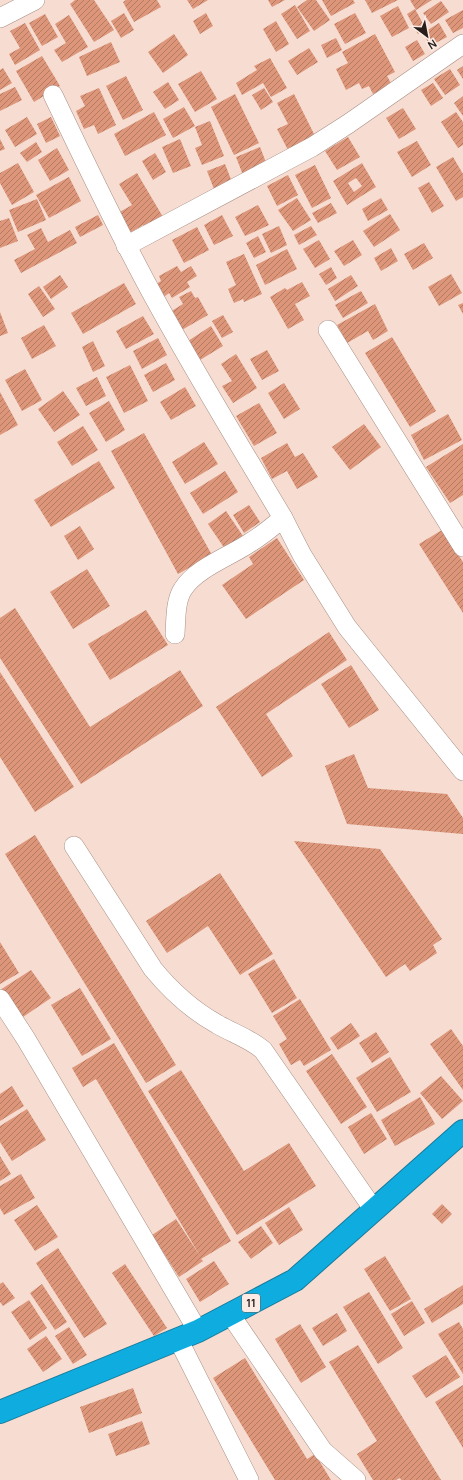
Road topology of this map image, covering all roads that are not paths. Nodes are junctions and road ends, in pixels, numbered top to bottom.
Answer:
1 (35, 0) edge
2 (0, 18) edge
3 (463, 44) edge
4 (53, 95) dead end
5 (126, 246) junction
6 (328, 330) dead end
7 (283, 518) junction
8 (463, 547) edge
9 (175, 634) dead end
10 (463, 771) edge
11 (74, 846) dead end
12 (0, 999) edge
13 (463, 1131) edge
14 (374, 1210) junction
15 (230, 1314) junction
16 (198, 1330) junction
17 (178, 1339) junction
18 (0, 1412) edge
19 (249, 1480) edge
20 (356, 1480) edge

1 - 2 street
3 - 5 street
4 - 5 street
5 - 7 street
6 - 8 street
7 - 9 street
7 - 10 street
11 - 14 street
12 - 16 street
13 - 14 highway, 11
14 - 15 highway, 11
15 - 16 highway, 11
15 - 20 street
16 - 17 highway, 11
17 - 18 highway, 11
17 - 19 street

